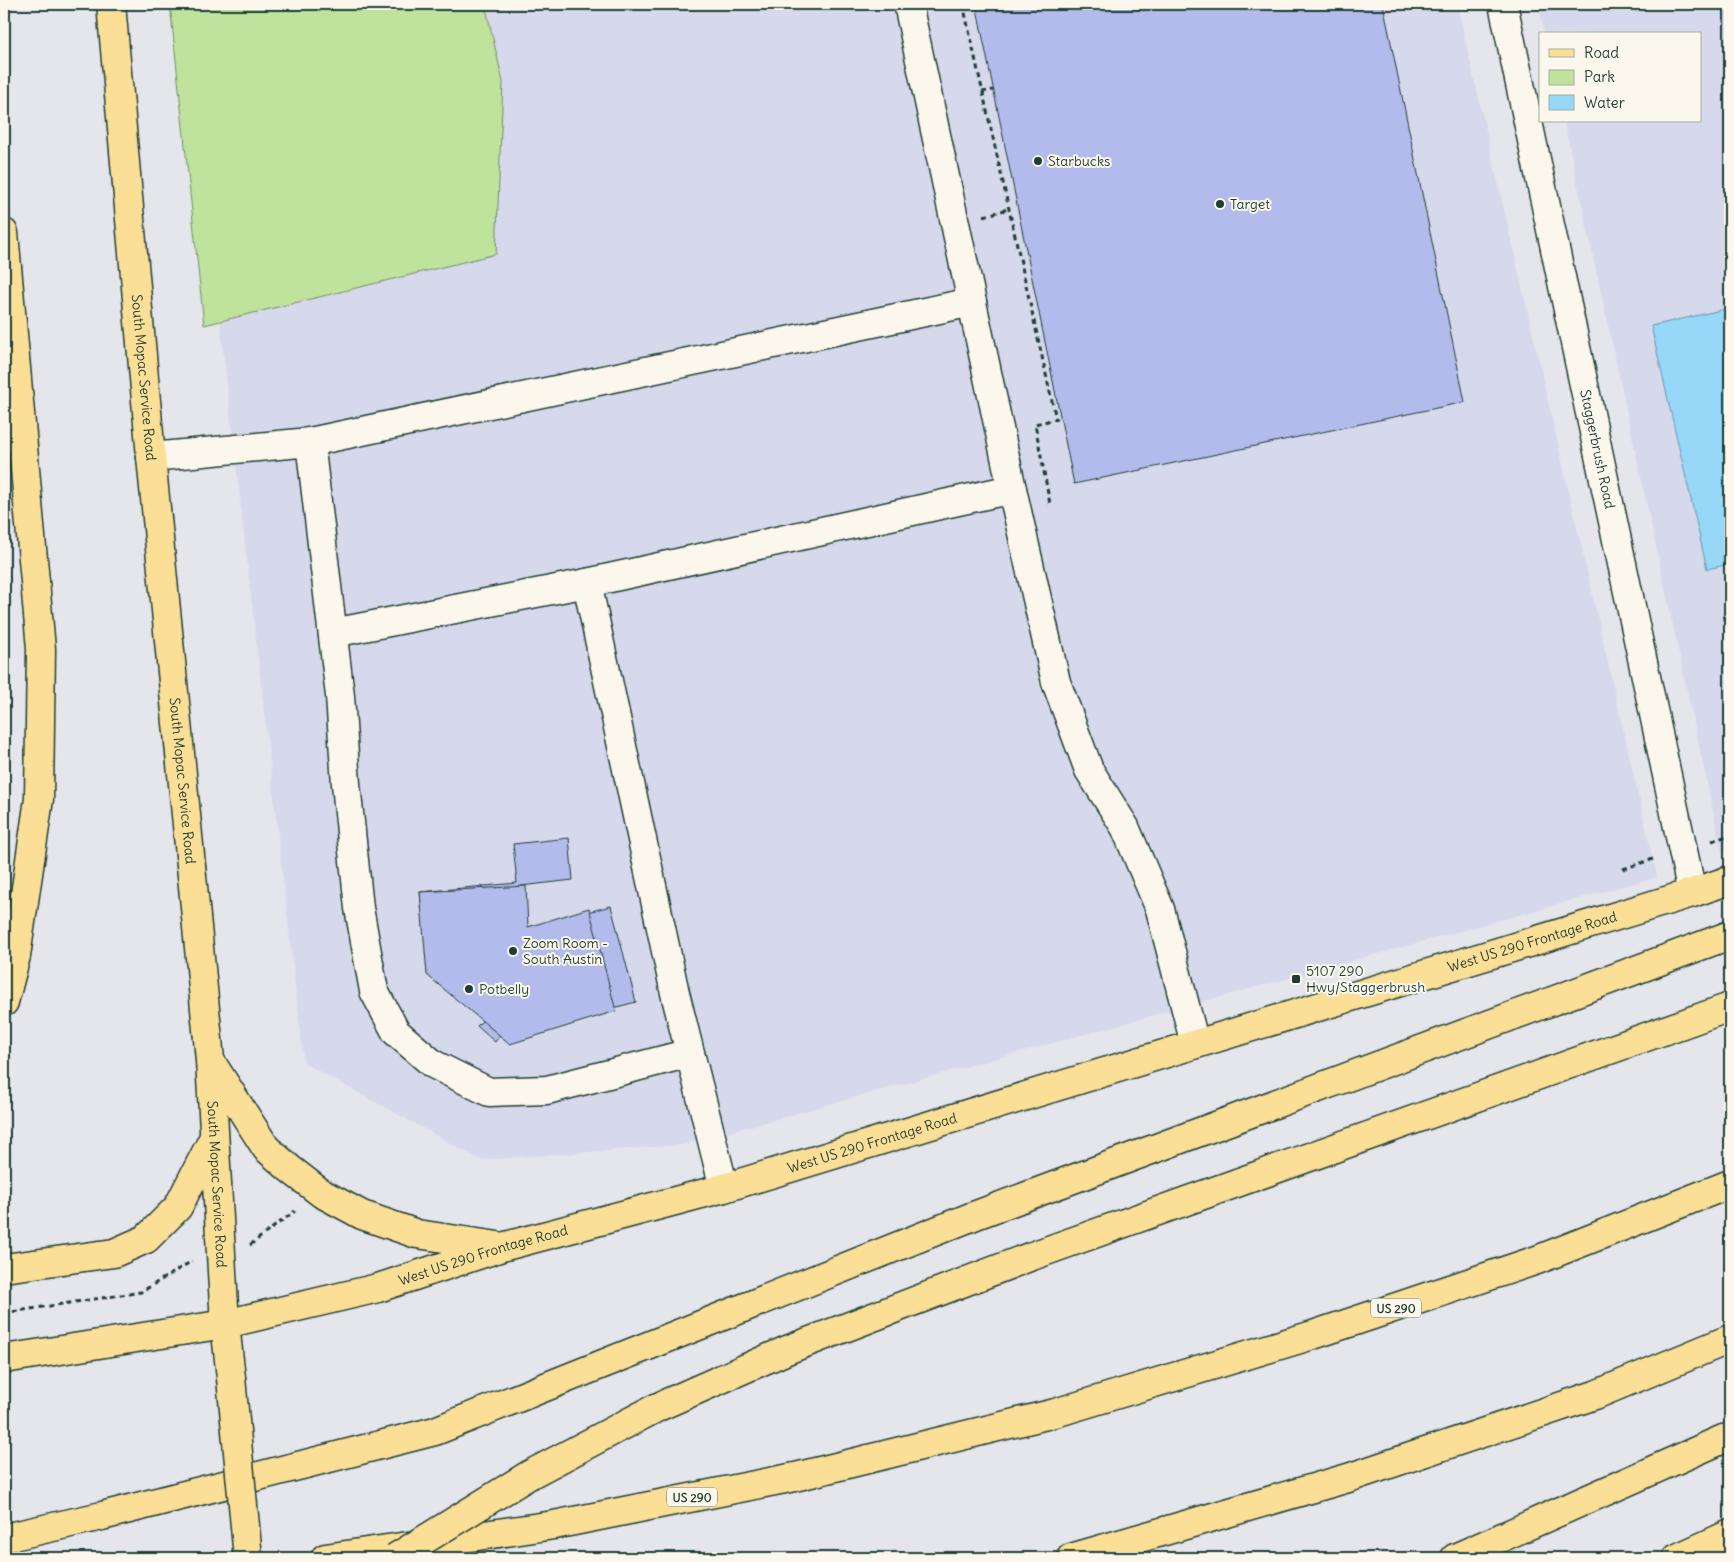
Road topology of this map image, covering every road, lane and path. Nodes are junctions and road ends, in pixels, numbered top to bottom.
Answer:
1 (111, 4) edge
2 (908, 4) edge
3 (963, 4) edge
4 (1503, 4) edge
5 (993, 90) dead end
6 (982, 92) junction
7 (1008, 209) junction
8 (981, 216) dead end
9 (4, 233) edge
10 (972, 302) junction
11 (1040, 317) dead end
12 (1033, 318) junction
13 (310, 442) junction
14 (151, 457) junction
15 (1015, 500) junction
16 (587, 583) junction
17 (333, 633) junction
18 (1730, 880) edge
19 (1692, 893) junction
20 (1730, 935) edge
21 (4, 1002) edge
22 (1730, 1007) edge
23 (1195, 1044) junction
24 (690, 1053) junction
25 (210, 1060) junction
26 (214, 1137) junction
27 (1730, 1184) edge
28 (724, 1188) junction
29 (296, 1211) dead end
30 (502, 1247) junction
31 (243, 1250) dead end
32 (196, 1259) dead end
33 (4, 1268) edge
34 (4, 1313) edge
35 (225, 1324) junction
36 (1730, 1339) edge
37 (4, 1359) edge
38 (1730, 1436) edge
39 (1730, 1534) edge
40 (4, 1538) edge
41 (248, 1558) edge
42 (325, 1558) edge
43 (395, 1558) edge
44 (1071, 1558) edge
45 (1455, 1558) edge
46 (1677, 1558) edge

1 - 14 main road, South Mopac Service Road
2 - 10 street
3 - 6 path
4 - 19 street, Staggerbrush Road
5 - 6 path
6 - 7 path
7 - 8 path
7 - 12 path
9 - 21 main road
10 - 13 street
10 - 15 street
11 - 12 path
12 - 15 path
13 - 14 street
13 - 17 street
14 - 25 main road, South Mopac Service Road
15 - 16 street
15 - 23 street
16 - 17 street
16 - 24 street
17 - 24 street
18 - 19 main road, West US 290 Frontage Road
19 - 23 main road, West US 290 Frontage Road
20 - 40 main road
22 - 43 main road, bridge
23 - 28 main road, West US 290 Frontage Road
24 - 28 street
25 - 26 main road, South Mopac Service Road
25 - 30 main road
26 - 33 main road
26 - 35 main road, South Mopac Service Road
27 - 42 main road, US 290
28 - 30 main road, West US 290 Frontage Road
29 - 31 path
30 - 35 main road, West US 290 Frontage Road
32 - 34 path
35 - 37 main road, West US 290 Frontage Road
35 - 41 main road, South Mopac Service Road, bridge
36 - 44 main road
38 - 45 main road
39 - 46 main road

